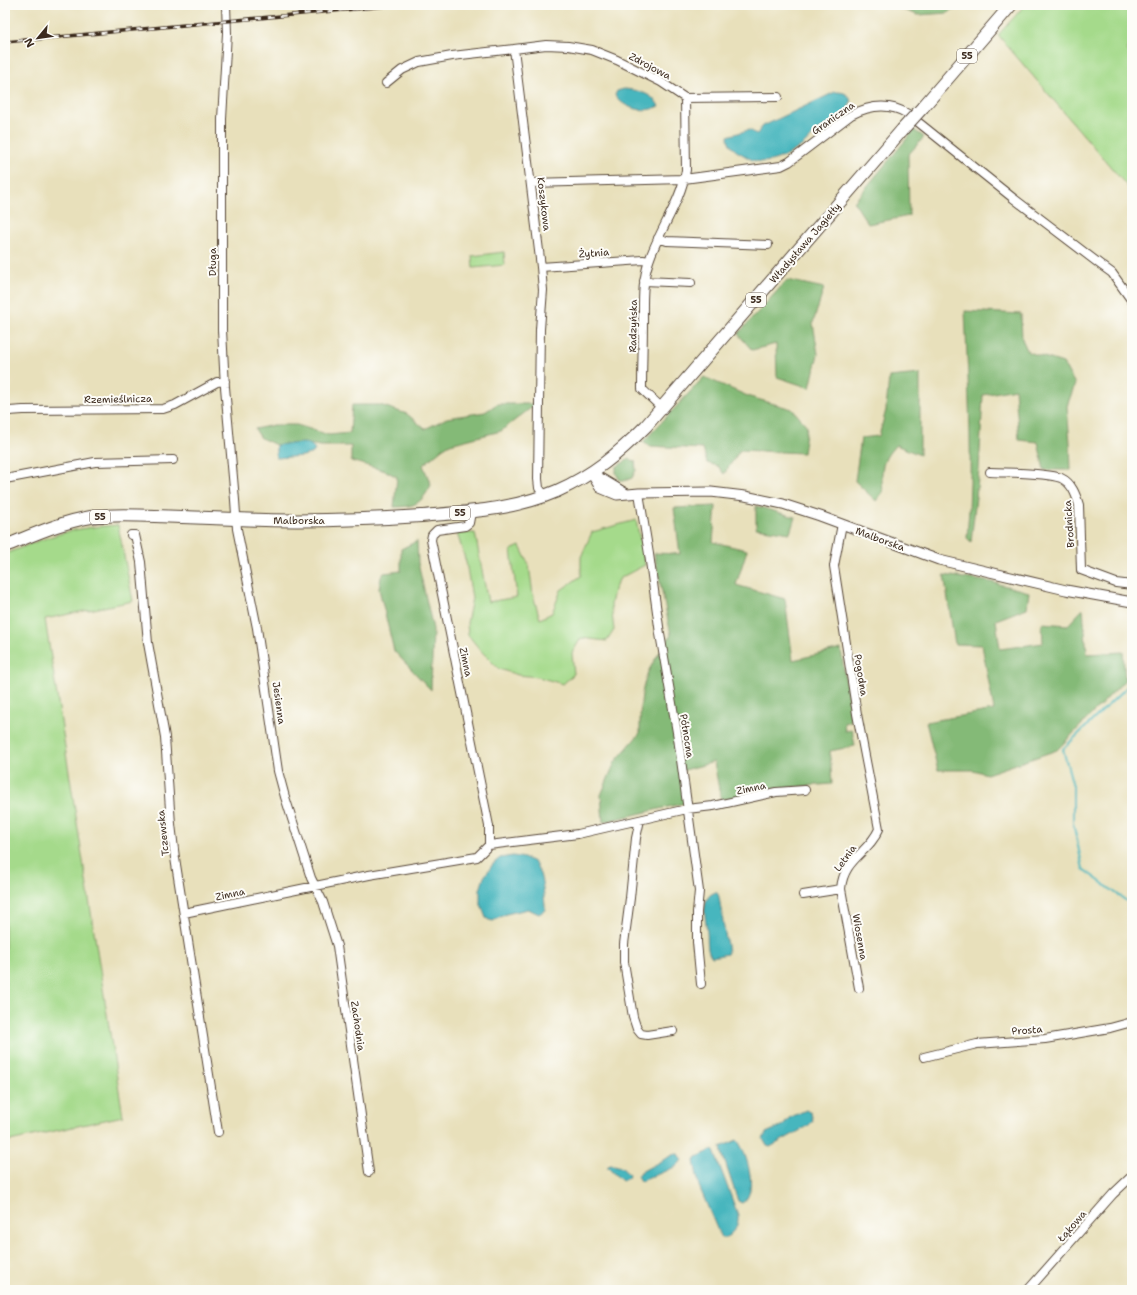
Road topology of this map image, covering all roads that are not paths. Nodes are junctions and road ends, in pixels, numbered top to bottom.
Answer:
1 (226, 5) edge
2 (1011, 5) edge
3 (514, 49) junction
4 (386, 83) dead end
5 (778, 97) dead end
6 (685, 98) junction
7 (684, 178) junction
8 (531, 183) junction
9 (658, 238) junction
10 (768, 245) dead end
11 (649, 261) junction
12 (541, 267) junction
13 (644, 281) junction
14 (691, 283) dead end
15 (1132, 301) edge
16 (224, 381) junction
17 (662, 408) junction
18 (5, 412) edge
19 (173, 460) dead end
20 (605, 464) junction
21 (990, 472) dead end
22 (591, 473) junction
23 (5, 479) edge
24 (605, 481) junction
25 (639, 493) junction
26 (627, 494) junction
27 (544, 496) junction
28 (471, 512) junction
29 (236, 519) junction
30 (842, 524) junction
31 (131, 535) dead end
32 (5, 546) edge
33 (1132, 585) edge
34 (1132, 602) edge
35 (805, 790) dead end
36 (687, 808) junction
37 (640, 820) junction
38 (879, 829) joint
39 (489, 845) junction
40 (315, 886) junction
41 (841, 889) junction
42 (803, 895) dead end
43 (184, 913) junction
44 (701, 984) dead end
45 (859, 988) dead end
46 (1132, 1022) edge
47 (673, 1031) dead end
48 (924, 1057) dead end
49 (218, 1132) dead end
50 (369, 1172) dead end
51 (1132, 1176) edge
52 (1028, 1290) edge

1 - 16 street, Długa
2 - 17 main road, Władysława Jagiełły / 55, bridge
3 - 4 street
3 - 6 street, Zdrojowa
3 - 8 street, Koszykowa
5 - 6 street
6 - 7 street, Radzyńska
7 - 8 street, Graniczna
7 - 9 street, Radzyńska
7 - 15 street, Graniczna
8 - 12 street, Koszykowa
9 - 10 street
9 - 11 street, Radzyńska
11 - 12 street, Żytnia
11 - 13 street, Radzyńska
12 - 27 street, Koszykowa
13 - 14 street
13 - 17 street, Radzyńska
16 - 18 street, Rzemieślnicza
16 - 29 street, Długa
17 - 20 main road, Władysława Jagiełły / 55
19 - 23 street
20 - 22 main road, Władysława Jagiełły / 55
20 - 24 street
21 - 33 street, Brodnicka
22 - 24 street
22 - 26 street, Malborska
22 - 27 main road, Malborska / 55
24 - 26 street
25 - 26 street, Malborska
25 - 30 street, Malborska
25 - 36 street, Północna
27 - 28 main road, Malborska / 55
28 - 29 main road, Malborska / 55
28 - 39 street, Zimna
29 - 32 main road, Malborska / 55
29 - 40 street, Jesienna
30 - 34 street, Malborska
30 - 38 street, Pogodna
31 - 43 street, Tczewska
35 - 36 street, Zimna
36 - 37 street, Zimna
36 - 44 street, Północna
37 - 39 street, Zimna
37 - 47 street
38 - 41 street, Letnia
39 - 40 street, Zimna
40 - 43 street, Zimna
40 - 50 street, Zachodnia
41 - 42 street
41 - 45 street, Wiosenna
43 - 49 street, Tczewska
46 - 48 street, Prosta
51 - 52 street, Łąkowa

